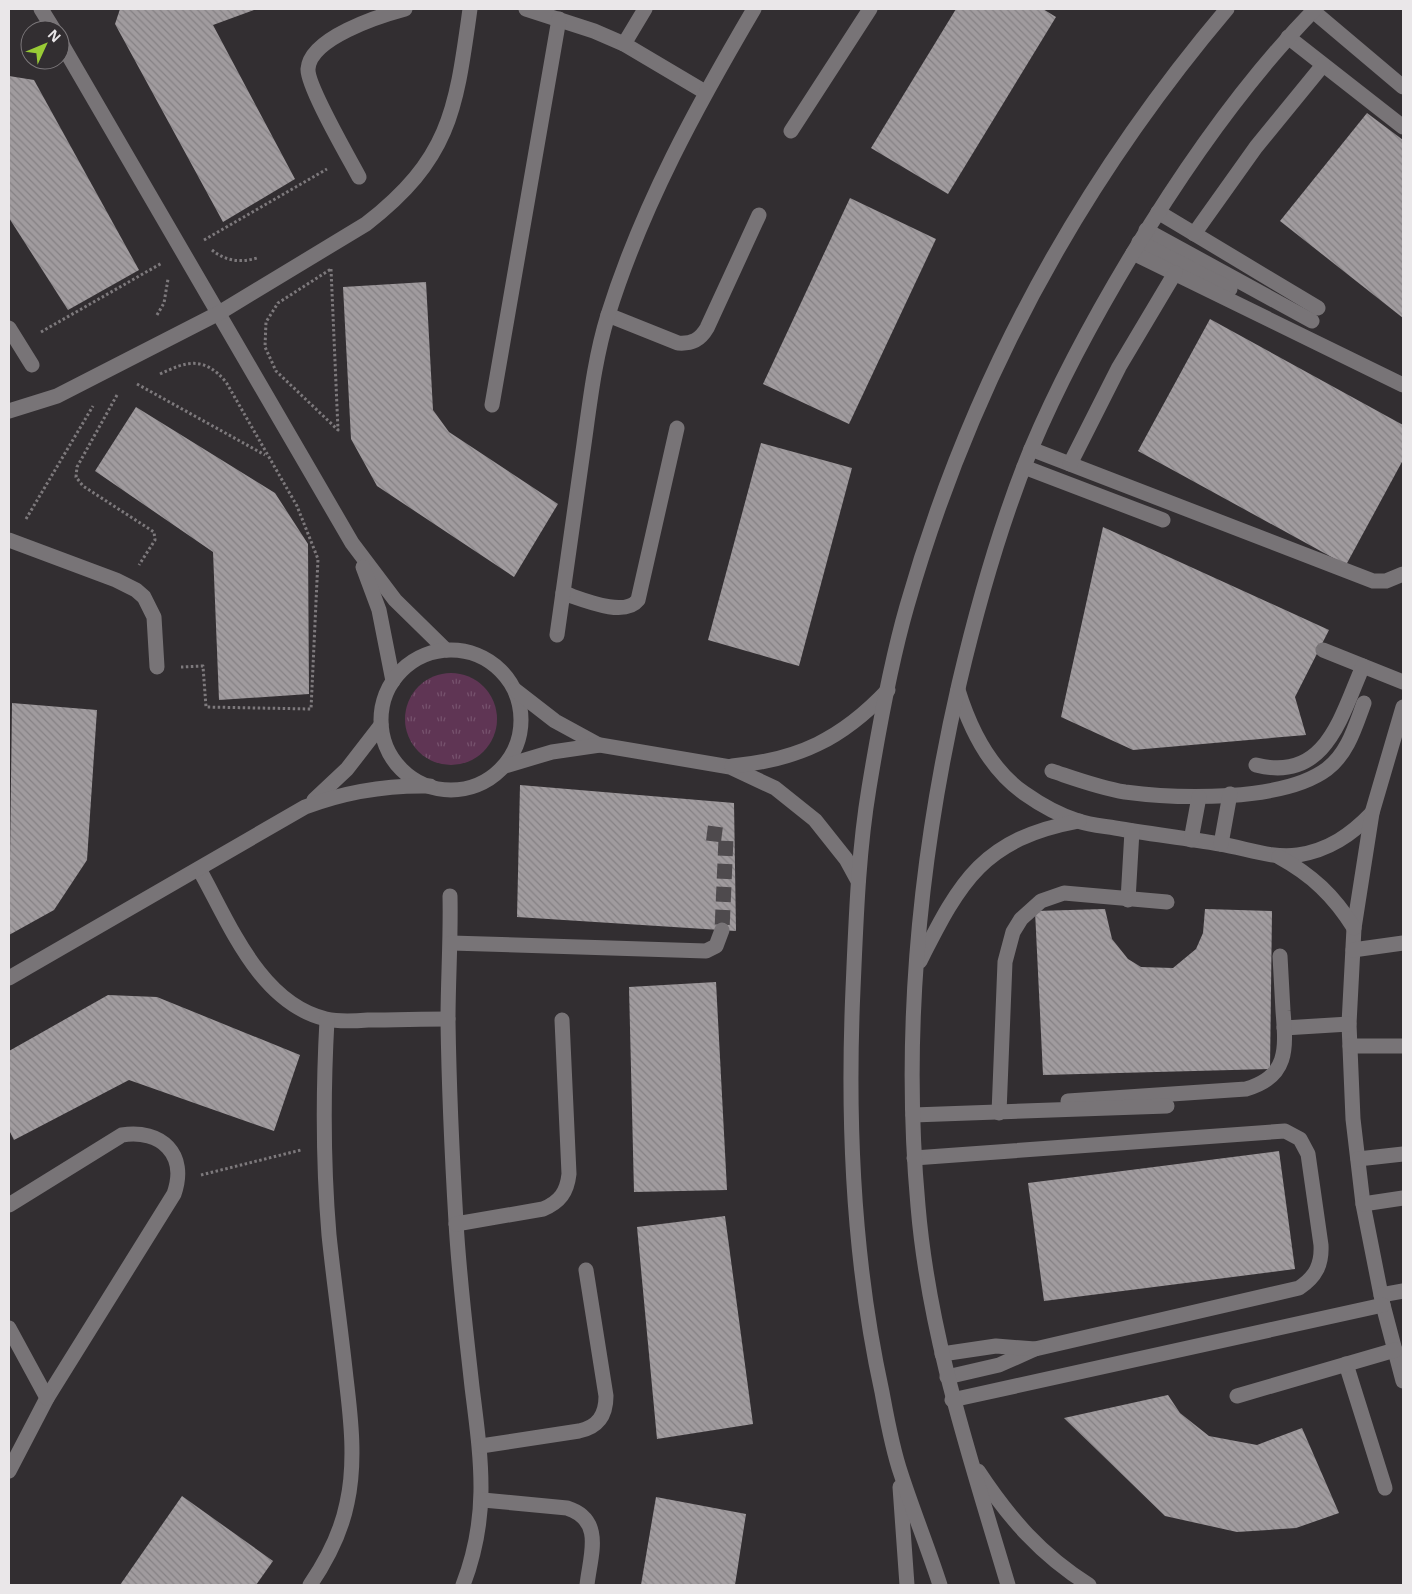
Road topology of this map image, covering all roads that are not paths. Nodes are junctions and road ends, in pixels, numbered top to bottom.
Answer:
1 (41, 9) edge
2 (404, 9) edge
3 (470, 9) edge
4 (526, 9) edge
5 (645, 9) edge
6 (754, 9) edge
7 (870, 9) edge
8 (1227, 9) edge
9 (1314, 10) edge
10 (559, 19) junction
11 (48, 20) edge
12 (1288, 37) junction
13 (624, 44) junction
14 (70, 58) edge
15 (1323, 65) junction
16 (1403, 87) edge
17 (705, 92) junction
18 (1403, 127) edge
19 (791, 131) dead end
20 (359, 177) dead end
21 (1158, 212) junction
22 (759, 215) dead end
23 (1194, 234) junction
24 (1140, 242) junction
25 (1175, 273) junction
26 (219, 313) junction
27 (608, 315) junction
28 (9, 328) edge
29 (32, 365) dead end
30 (1403, 385) edge
31 (492, 405) dead end
32 (9, 411) edge
33 (677, 428) dead end
34 (1031, 449) junction
35 (1070, 464) junction
36 (1024, 467) junction
37 (1163, 520) dead end
38 (11, 541) edge
39 (352, 543) junction
40 (1403, 574) edge
41 (562, 593) junction
42 (556, 635) dead end
43 (446, 650) junction
44 (1323, 650) dead end
45 (1364, 666) junction
46 (157, 668) road end
47 (393, 681) junction
48 (1403, 682) edge
49 (958, 689) junction
50 (515, 690) junction
51 (888, 690) junction
52 (1364, 703) dead end
53 (1403, 707) edge
54 (381, 725) junction
55 (600, 745) junction
56 (1256, 765) dead end
57 (504, 766) junction
58 (730, 767) junction
59 (1052, 771) dead end
60 (430, 786) junction
61 (1230, 794) junction
62 (1199, 797) junction
63 (305, 807) junction
64 (1372, 813) junction
65 (1079, 821) junction
66 (1132, 831) junction
67 (1191, 840) junction
68 (1221, 844) junction
69 (1279, 856) junction
70 (199, 869) junction
71 (858, 881) junction
72 (450, 896) dead end
73 (1128, 900) junction
74 (1167, 902) dead end
75 (1354, 928) junction
76 (722, 930) tunnel mouth
77 (451, 943) junction
78 (1403, 943) edge
79 (1353, 950) junction
80 (1280, 956) dead end
81 (917, 966) junction
82 (9, 978) edge
83 (448, 1019) junction
84 (327, 1020) junction
85 (562, 1020) dead end
86 (1349, 1024) junction
87 (1284, 1028) junction
88 (1350, 1046) junction
89 (1403, 1046) edge
90 (1068, 1101) dead end
91 (1167, 1106) dead end
92 (999, 1113) junction
93 (913, 1115) junction
94 (1403, 1154) edge
95 (914, 1158) junction
96 (1358, 1159) junction
97 (1403, 1198) edge
98 (1363, 1204) junction
99 (9, 1205) edge
100 (456, 1224) junction
101 (586, 1270) dead end
102 (1403, 1291) edge
103 (1382, 1300) junction
104 (9, 1328) edge
105 (1035, 1349) junction
106 (1395, 1350) junction
107 (942, 1354) junction
108 (1346, 1364) junction
109 (947, 1377) junction
110 (1403, 1381) edge
111 (1237, 1396) dead end
112 (47, 1398) junction
113 (952, 1400) junction
114 (480, 1446) junction
115 (967, 1453) junction
116 (9, 1471) edge
117 (900, 1471) junction
118 (1385, 1488) dead end
119 (482, 1500) junction
120 (310, 1585) edge
121 (464, 1585) edge
122 (587, 1585) edge
123 (907, 1585) edge
124 (940, 1585) edge
125 (1008, 1585) edge
126 (1089, 1585) edge

1 - 11 street
2 - 20 street
3 - 26 street
4 - 10 street
5 - 13 street
6 - 17 street
7 - 19 street
8 - 51 street
9 - 12 street
9 - 16 street
10 - 13 street
10 - 31 street
12 - 15 street
12 - 21 street
13 - 17 street
14 - 26 street
15 - 18 street
15 - 23 street
17 - 27 street
21 - 23 street
21 - 24 street
22 - 27 street
23 - 24 street
24 - 25 street
24 - 34 street
25 - 30 street
25 - 35 street
26 - 32 street
26 - 39 street
27 - 41 street
28 - 29 street
33 - 41 street
34 - 35 street
34 - 36 street
35 - 40 street
36 - 37 street
36 - 49 street
38 - 46 street
39 - 43 street
39 - 47 street
41 - 42 street
43 - 47 street
43 - 50 street
44 - 45 street
45 - 48 street
45 - 56 street
47 - 54 street
49 - 65 street
49 - 81 street
50 - 55 street
50 - 57 street
51 - 58 street
51 - 71 street
52 - 61 street
53 - 64 street
54 - 60 street
54 - 63 street
55 - 57 street
55 - 58 street
57 - 60 street
58 - 71 street
59 - 62 street
60 - 63 street
61 - 62 street
61 - 68 street
62 - 67 street
63 - 70 street
64 - 69 street
64 - 75 street
65 - 66 street
65 - 81 street
66 - 67 street
66 - 73 street
67 - 68 street
68 - 69 street
69 - 75 street
70 - 82 street
70 - 84 street
71 - 117 street
72 - 77 street
73 - 74 street
73 - 92 street
75 - 79 street
76 - 77 street
77 - 83 street
78 - 79 street
79 - 86 street
80 - 87 street
81 - 93 street
83 - 84 street
83 - 100 street
84 - 120 street
85 - 100 street
86 - 87 street
86 - 88 street
87 - 90 street
88 - 89 street
88 - 96 street
91 - 92 street
92 - 93 street
93 - 95 street
94 - 96 street
95 - 105 street
95 - 107 street
96 - 98 street
97 - 98 street
98 - 103 street
99 - 112 street
100 - 114 street
101 - 114 street
102 - 103 street
103 - 106 street
103 - 113 street
104 - 112 street
105 - 107 street
105 - 109 street
106 - 108 street
106 - 110 street
107 - 109 street
108 - 111 street
108 - 118 street
109 - 113 street
112 - 116 street
113 - 115 street
114 - 119 street
115 - 125 street
115 - 126 street
117 - 123 street
117 - 124 street
119 - 121 street
119 - 122 street

